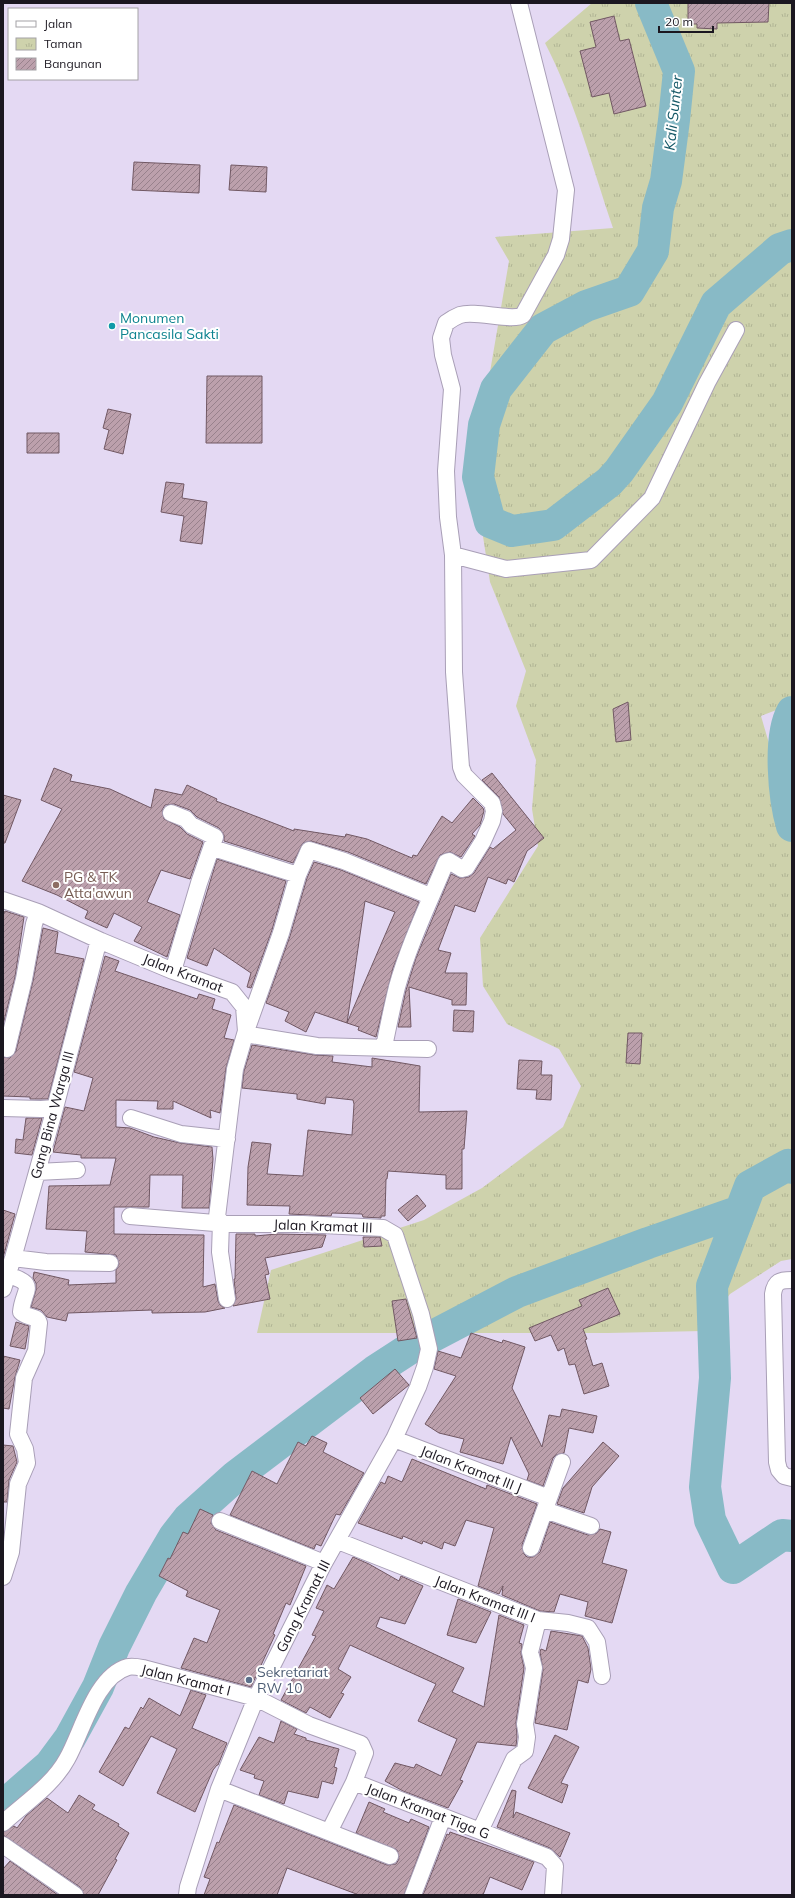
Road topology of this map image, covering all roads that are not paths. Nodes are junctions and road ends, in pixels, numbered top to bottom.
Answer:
1 (520, 3) edge
2 (736, 330) dead end
3 (452, 555) junction
4 (171, 813) dead end
5 (213, 848) junction
6 (298, 875) junction
7 (430, 896) junction
8 (3, 900) edge
9 (38, 912) junction
10 (101, 941) junction
11 (174, 971) junction
12 (246, 1031) junction
13 (384, 1047) junction
14 (7, 1048) dead end
15 (428, 1049) dead end
16 (3, 1108) edge
17 (55, 1108) junction
18 (131, 1118) dead end
19 (227, 1139) junction
20 (77, 1170) dead end
21 (37, 1172) junction
22 (130, 1216) dead end
23 (221, 1222) junction
24 (13, 1258) junction
25 (110, 1263) dead end
26 (789, 1280) edge
27 (6, 1282) edge
28 (227, 1300) dead end
29 (429, 1349) joint
30 (394, 1439) junction
31 (562, 1462) dead end
32 (792, 1478) edge
33 (547, 1504) junction
34 (220, 1521) dead end
35 (591, 1526) dead end
36 (338, 1541) junction
37 (531, 1548) dead end
38 (324, 1563) junction
39 (3, 1577) edge
40 (538, 1620) junction
41 (602, 1676) dead end
42 (256, 1698) junction
43 (354, 1782) junction
44 (219, 1789) junction
45 (443, 1816) junction
46 (3, 1823) edge
47 (480, 1831) junction
48 (329, 1832) junction
49 (3, 1845) edge
50 (390, 1856) dead end
51 (75, 1895) edge
52 (188, 1895) edge
53 (413, 1895) edge
54 (553, 1895) edge

1 - 3 street
2 - 3 street
3 - 7 street
4 - 5 street
5 - 6 street
5 - 11 street
6 - 7 street
6 - 12 street
7 - 13 street
8 - 9 street, Jalan Kramat
9 - 10 street, Jalan Kramat
9 - 14 street
10 - 11 street, Jalan Kramat
10 - 17 street, Gang Bina Warga III
11 - 12 street, Jalan Kramat
12 - 13 street
12 - 19 street, Jalan Kramat
13 - 15 street
16 - 17 street
17 - 21 street, Gang Bina Warga III
18 - 19 street
19 - 23 street, Jalan Kramat
20 - 21 street
21 - 24 street, Gang Bina Warga III
22 - 23 street, Jalan Kramat III
23 - 28 street, Jalan Kramat
23 - 29 street, Jalan Kramat III
24 - 25 street
24 - 27 street, Gang Bina Warga III
26 - 32 street
27 - 39 street
29 - 30 street, Gang Kramat III
30 - 33 street, Jalan Kramat III J
30 - 36 street, Gang Kramat III
31 - 33 street
33 - 35 street, Jalan Kramat III J
33 - 37 street
34 - 38 street
36 - 38 street, Gang Kramat III
36 - 40 street, Jalan Kramat III I
38 - 42 street, Gang Kramat III
40 - 41 street, Jalan Kramat III I
40 - 47 street
42 - 43 street, Jalan Kramat Tiga G
42 - 44 street, Gang Kramat III
42 - 46 street, Jalan Kramat I
43 - 45 street, Jalan Kramat Tiga G
43 - 48 street
44 - 48 street
44 - 52 street, Gang Kramat III
45 - 47 street, Jalan Kramat Tiga G
45 - 53 street
47 - 54 street, Jalan Kramat Tiga G
48 - 50 street
49 - 51 street

